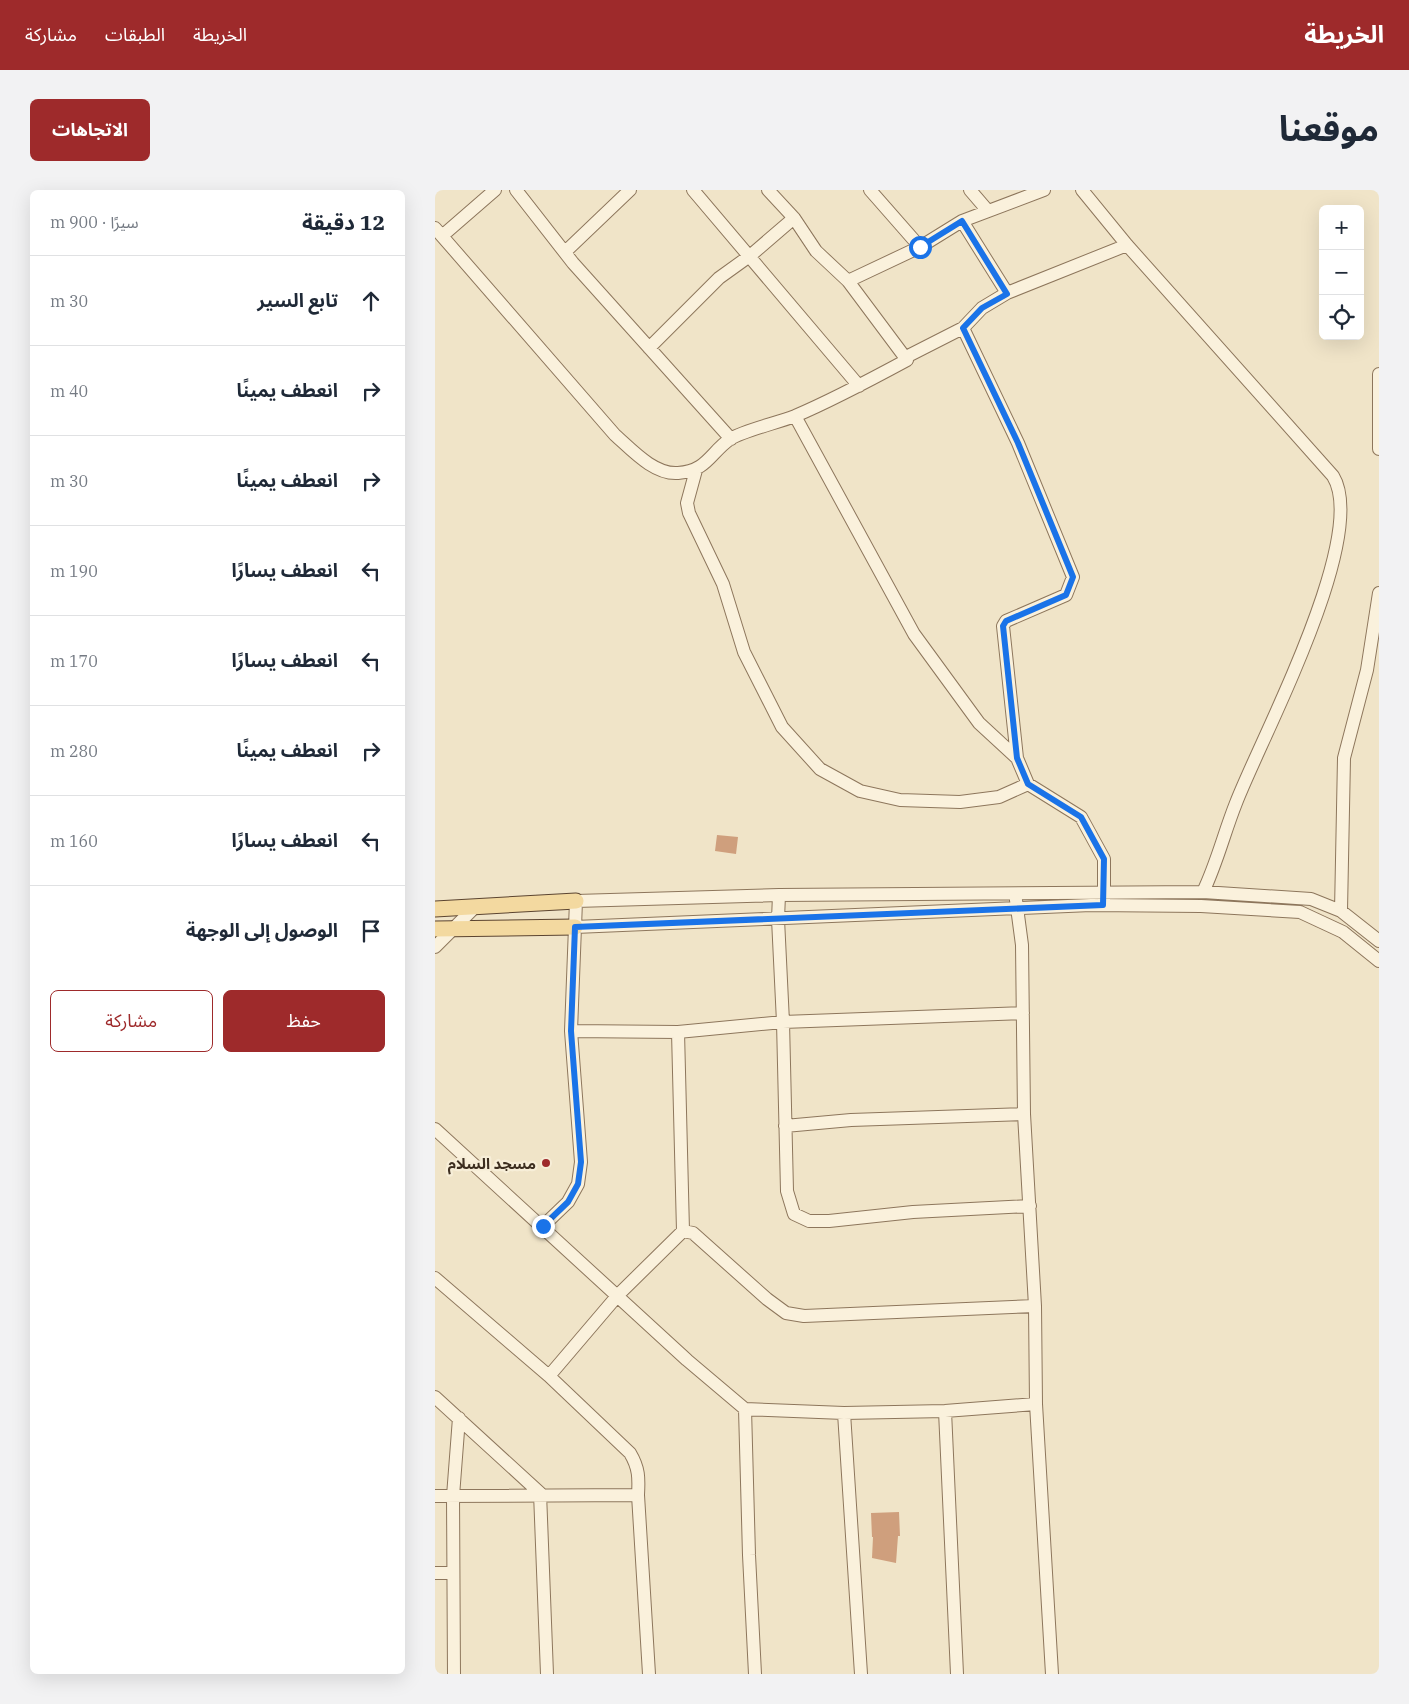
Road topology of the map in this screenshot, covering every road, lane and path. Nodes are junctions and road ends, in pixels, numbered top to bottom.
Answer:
1 (495, 190) edge
2 (517, 190) edge
3 (630, 190) edge
4 (693, 190) edge
5 (768, 190) edge
6 (870, 190) edge
7 (970, 190) edge
8 (1044, 190) edge
9 (1082, 190) edge
10 (1027, 193) edge
11 (988, 211) junction
12 (794, 218) junction
13 (962, 221) junction
14 (439, 232) edge
15 (1127, 245) junction
16 (920, 247) junction
17 (565, 252) junction
18 (751, 255) junction
19 (848, 281) junction
20 (1007, 294) junction
21 (963, 328) junction
22 (649, 348) junction
23 (906, 357) junction
24 (1379, 374) edge
25 (859, 386) junction
26 (795, 416) junction
27 (731, 439) junction
28 (1379, 449) edge
29 (696, 470) junction
30 (1379, 593) edge
31 (1017, 758) junction
32 (1028, 784) junction
33 (1104, 892) junction
34 (1203, 892) junction
35 (1016, 894) junction
36 (779, 895) junction
37 (576, 901) junction
38 (1103, 905) junction
39 (475, 907) junction
40 (435, 909) edge
41 (1016, 909) junction
42 (1346, 914) junction
43 (778, 919) junction
44 (575, 927) junction
45 (454, 928) junction
46 (435, 929) edge
47 (1343, 932) junction
48 (1379, 941) edge
49 (435, 947) edge
50 (1379, 961) edge
51 (1023, 1012) junction
52 (783, 1022) junction
53 (571, 1031) junction
54 (678, 1032) junction
55 (1024, 1114) junction
56 (785, 1126) junction
57 (435, 1129) edge
58 (1030, 1206) junction
59 (543, 1226) junction
60 (683, 1231) junction
61 (435, 1278) edge
62 (618, 1295) junction
63 (1035, 1306) junction
64 (549, 1376) junction
65 (435, 1397) edge
66 (1036, 1404) junction
67 (745, 1409) junction
68 (945, 1411) junction
69 (844, 1413) junction
70 (459, 1418) junction
71 (540, 1493) junction
72 (638, 1494) junction
73 (435, 1496) edge
74 (453, 1496) junction
75 (435, 1573) edge
76 (453, 1573) junction
77 (454, 1674) edge
78 (547, 1674) edge
79 (649, 1674) edge
80 (755, 1674) edge
81 (861, 1674) edge
82 (957, 1674) edge
83 (1052, 1674) edge

1 - 14 street
2 - 17 street
3 - 17 street
4 - 18 street
5 - 12 street
6 - 16 street
7 - 11 street
8 - 10 street
9 - 15 street
10 - 11 street
11 - 13 street
12 - 18 street
12 - 19 street
13 - 16 street
13 - 20 street
14 - 29 street
15 - 20 street
15 - 34 street
16 - 19 street
17 - 22 street
18 - 22 street
18 - 25 street
19 - 23 street
20 - 21 street
21 - 23 street
21 - 31 street
22 - 27 street
23 - 25 street
24 - 28 street
25 - 26 street
26 - 27 street
26 - 31 street
27 - 29 street
29 - 32 street
30 - 42 street
31 - 32 street
32 - 33 street
33 - 34 street
33 - 35 street
33 - 38 street
34 - 42 street
35 - 36 street
35 - 41 street
36 - 37 street
36 - 43 street
37 - 39 main road
37 - 44 street
38 - 41 street
38 - 47 street
39 - 40 main road
39 - 45 street
41 - 43 street
41 - 51 street
42 - 47 street
42 - 48 street
43 - 44 street
43 - 52 street
44 - 45 main road
44 - 53 street
45 - 46 main road
45 - 49 street
47 - 50 street
51 - 52 street
51 - 55 street
52 - 54 street
52 - 56 street
53 - 54 street
53 - 59 street
54 - 60 street
55 - 56 street
55 - 58 street
56 - 58 street
57 - 59 street
58 - 63 street
59 - 62 street
60 - 62 street
60 - 63 street
61 - 64 street
62 - 64 street
62 - 67 street
63 - 66 street
64 - 72 street
65 - 70 street
66 - 68 street
66 - 83 street
67 - 69 street
67 - 80 street
68 - 69 street
68 - 82 street
69 - 81 street
70 - 71 street
70 - 74 street
71 - 72 street
71 - 74 street
71 - 78 street
72 - 79 street
73 - 74 street
74 - 76 street
75 - 76 street
76 - 77 street

